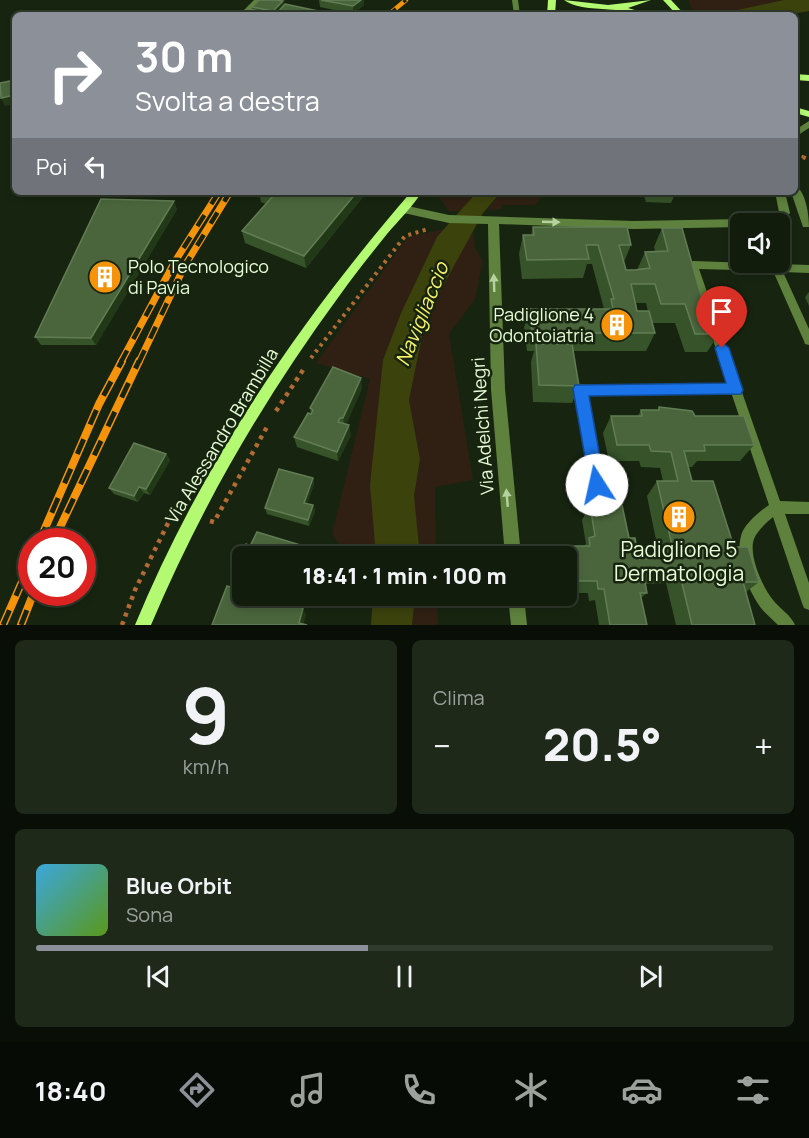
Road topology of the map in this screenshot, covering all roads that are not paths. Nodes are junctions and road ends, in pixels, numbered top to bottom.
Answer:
1 (258, 0) edge
2 (568, 0) edge
3 (647, 0) edge
4 (667, 0) edge
5 (610, 7) junction
6 (246, 12) edge
7 (599, 12) edge
8 (634, 12) edge
9 (678, 12) edge
10 (415, 195) edge
11 (781, 195) edge
12 (797, 195) edge
13 (403, 209) junction
14 (803, 211) junction
15 (785, 213) joint
16 (493, 220) junction
17 (730, 223) edge
18 (808, 226) edge
19 (730, 265) edge
20 (790, 268) edge
21 (809, 269) edge
22 (775, 273) edge
23 (809, 341) edge
24 (736, 390) junction
25 (597, 485) dead end
26 (776, 507) junction
27 (809, 508) edge
28 (512, 546) edge
29 (809, 603) edge
30 (517, 606) edge
31 (143, 625) edge
32 (519, 625) edge
33 (788, 625) edge

1 - 6 street
2 - 5 main road
3 - 5 main road
4 - 9 main road
5 - 7 main road
5 - 8 main road
10 - 13 main road, Via Alessandro Brambilla
11 - 15 street
12 - 14 street
13 - 16 street
13 - 31 main road, Via Alessandro Brambilla
14 - 15 street
14 - 18 street
16 -> 17 street
28 -> 16 street, Via Adelchi Negri
19 - 24 lane
20 - 21 lane
22 - 23 lane
24 - 25 lane
24 - 26 lane
26 - 27 lane
26 - 29 lane
26 - 33 lane
30 - 32 street

